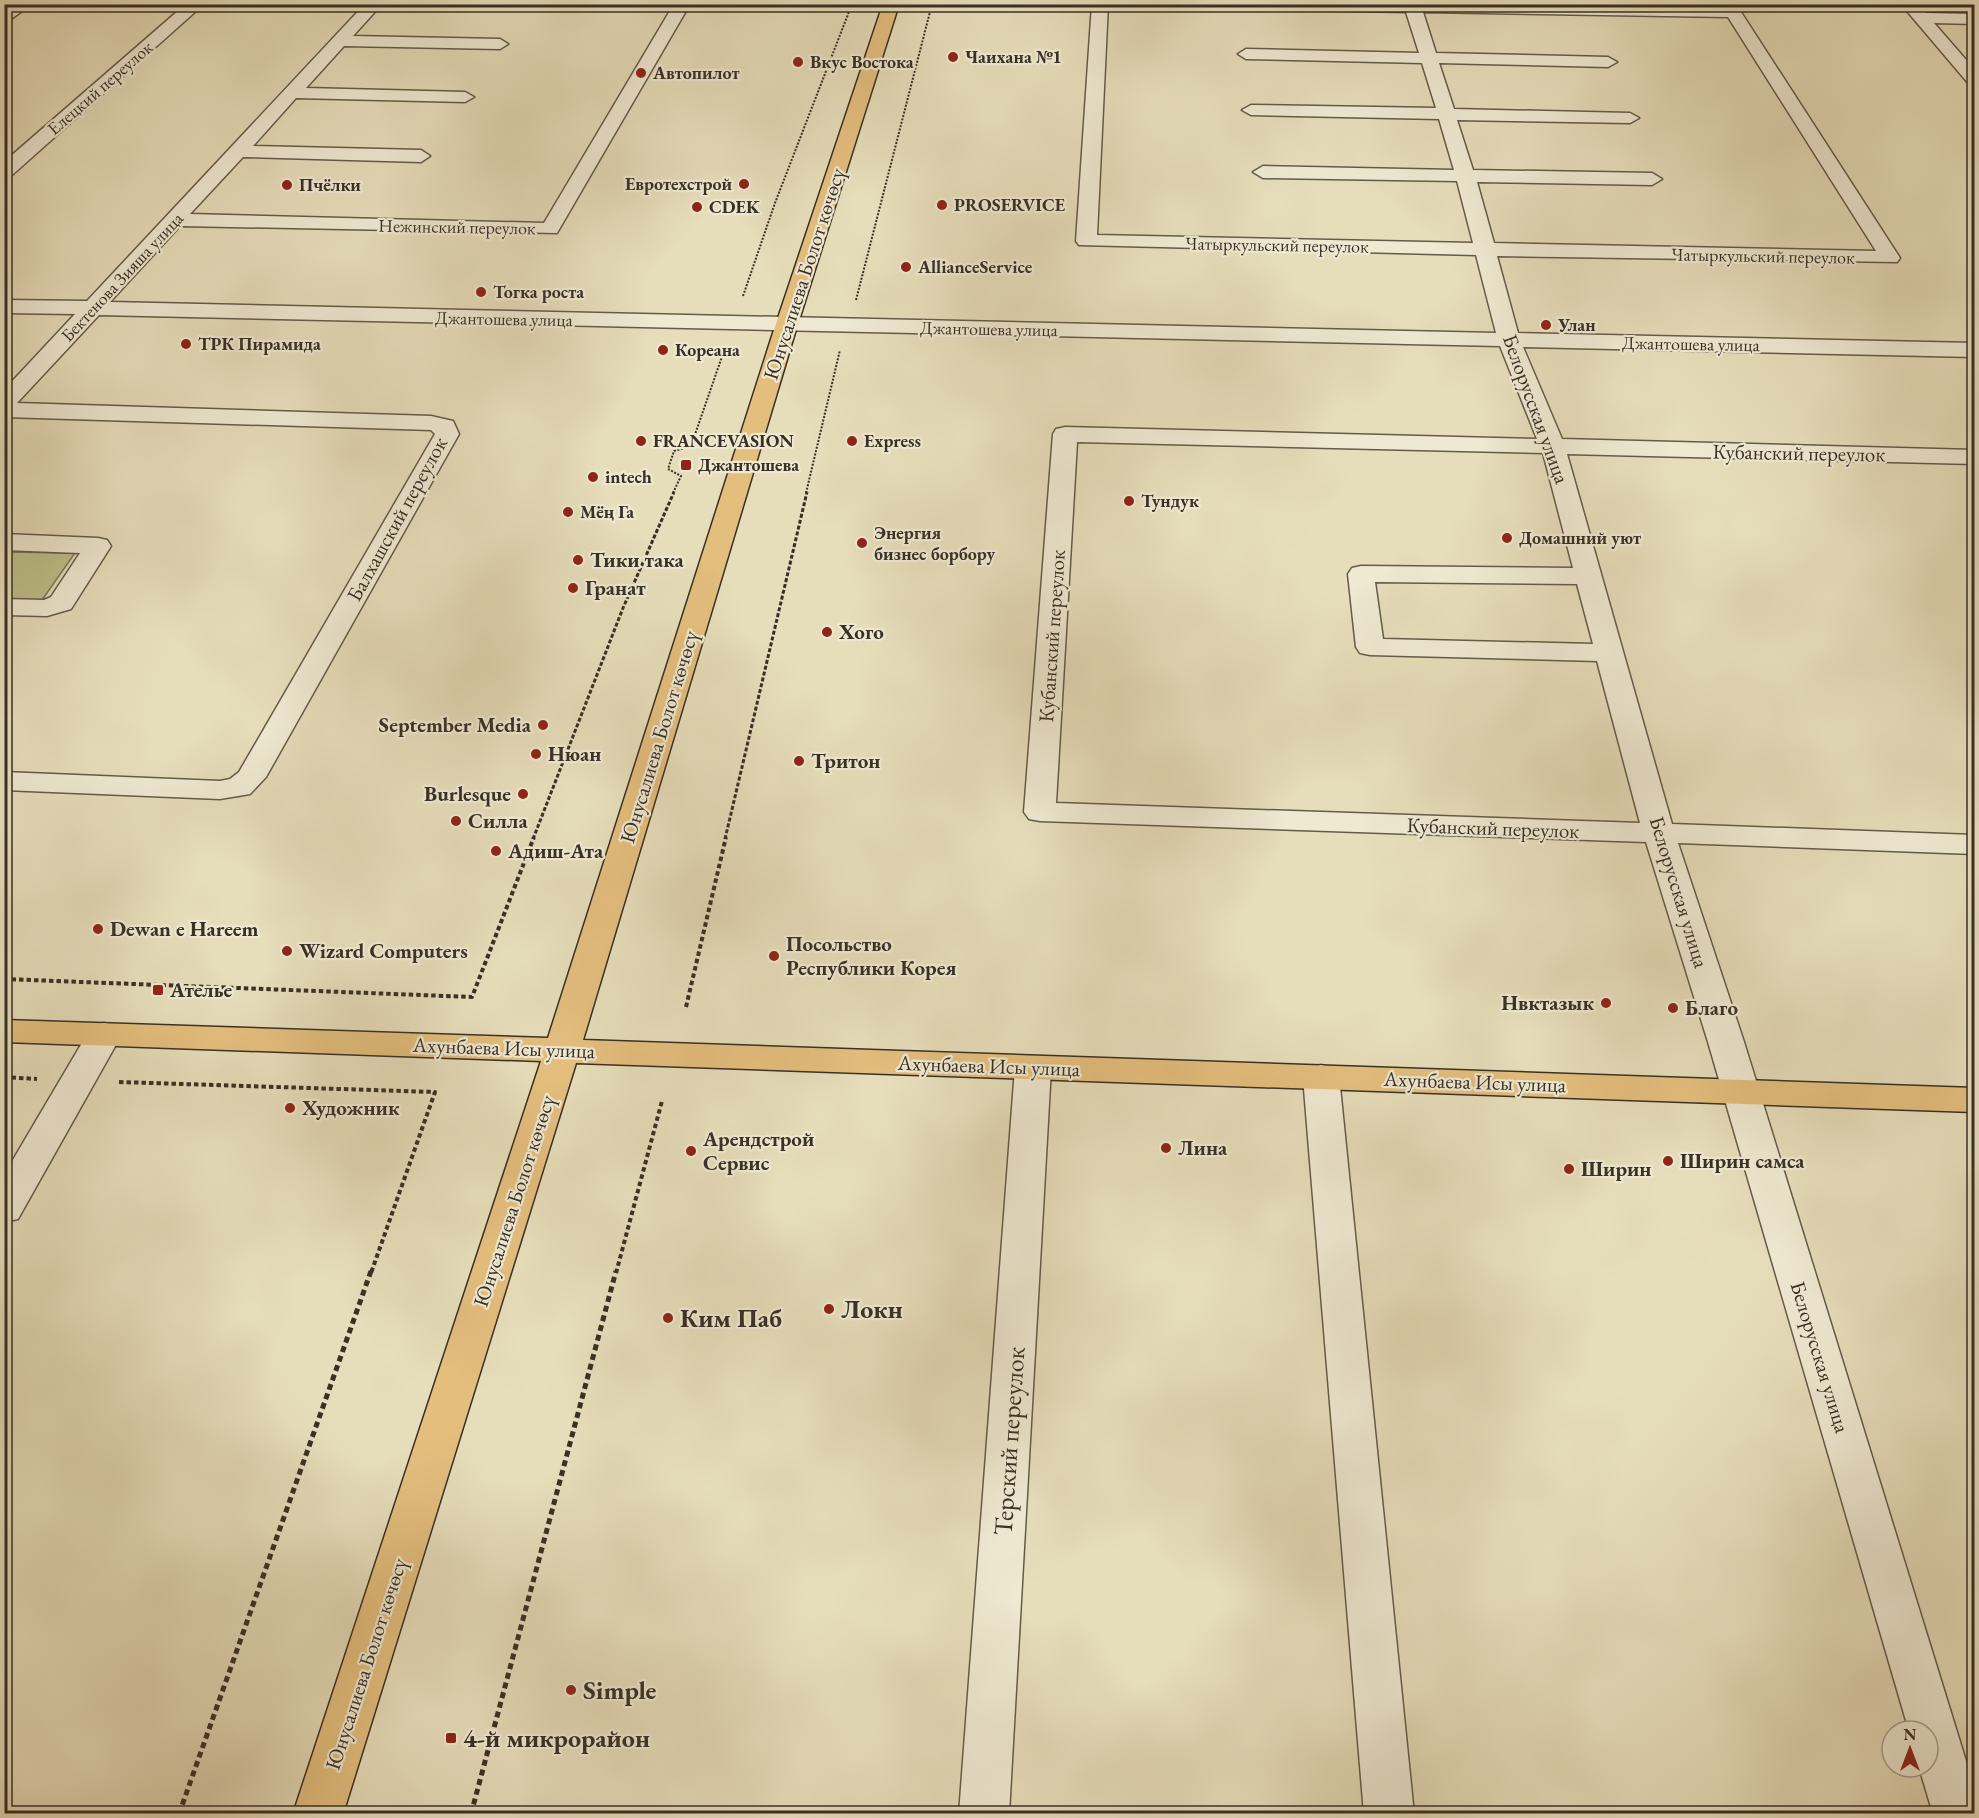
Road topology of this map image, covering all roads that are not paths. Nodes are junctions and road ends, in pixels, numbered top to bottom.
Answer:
1 (24, 4) edge
2 (196, 4) edge
3 (374, 4) edge
4 (682, 4) edge
5 (891, 4) edge
6 (1100, 4) edge
7 (1236, 4) edge
8 (1413, 6) edge
9 (1914, 11) edge
10 (1974, 18) edge
11 (4, 19) edge
12 (340, 41) junction
13 (500, 44) dead end
14 (1245, 54) dead end
15 (1430, 58) junction
16 (1608, 62) dead end
17 (1974, 79) edge
18 (292, 93) junction
19 (465, 97) dead end
20 (1251, 110) dead end
21 (1447, 114) junction
22 (1630, 118) dead end
23 (238, 151) junction
24 (421, 156) dead end
25 (4, 172) edge
26 (1263, 172) dead end
27 (1466, 177) junction
28 (1652, 179) dead end
29 (175, 220) junction
30 (1484, 250) junction
31 (4, 306) edge
32 (93, 308) junction
33 (787, 326) junction
34 (1509, 340) junction
35 (1974, 350) edge
36 (4, 404) edge
37 (4, 410) edge
38 (1553, 447) junction
39 (1974, 457) edge
40 (4, 542) edge
41 (1590, 576) junction
42 (4, 607) edge
43 (1610, 653) junction
44 (4, 781) edge
45 (1659, 834) junction
46 (1974, 844) edge
47 (4, 1031) edge
48 (104, 1034) junction
49 (562, 1051) junction
50 (1034, 1068) junction
51 (1321, 1077) junction
52 (1740, 1092) junction
53 (1974, 1100) edge
54 (4, 1209) edge
55 (318, 1814) edge
56 (984, 1814) edge
57 (1389, 1814) edge
58 (1958, 1814) edge

1 - 11 street
2 - 25 street, Елецкий переулок
3 - 12 street, Бектенова Зияша улица
4 - 29 street, Нежинский переулок
5 - 33 main road, Юнусалиева Болот көчөсү
6 - 30 street, Чатыркульский переулок
7 - 8 street, Чатыркульский переулок
8 - 15 street, Белорусская улица
8 - 30 street, Чатыркульский переулок
9 - 10 street
9 - 17 street
12 - 13 street
12 - 18 street, Бектенова Зияша улица
14 - 15 street
15 - 16 street
15 - 21 street, Белорусская улица
18 - 19 street
18 - 23 street, Бектенова Зияша улица
20 - 21 street
21 - 22 street
21 - 27 street, Белорусская улица
23 - 24 street
23 - 29 street, Бектенова Зияша улица
26 - 27 street
27 - 28 street
27 - 30 street, Белорусская улица
29 - 32 street, Бектенова Зияша улица
30 - 34 street, Белорусская улица
31 - 32 street, Джантошева улица
32 - 33 street, Джантошева улица
32 - 36 street, Бектенова Зияша улица
33 - 34 street, Джантошева улица
33 - 49 main road, Юнусалиева Болот көчөсү
34 - 35 street, Джантошева улица
34 - 38 street, Белорусская улица
37 - 44 street, Балхашский переулок
38 - 39 street, Кубанский переулок
38 - 41 street, Белорусская улица
38 - 45 street, Кубанский переулок
40 - 42 street
41 - 43 street, Белорусская улица
41 - 43 street
43 - 45 street, Белорусская улица
45 - 46 street, Кубанский переулок
45 - 52 street, Белорусская улица
47 - 48 main road, Ахунбаева Исы улица
48 - 49 main road, Ахунбаева Исы улица
48 - 54 street
49 - 50 main road, Ахунбаева Исы улица
49 - 55 main road, Юнусалиева Болот көчөсү
50 - 51 main road, Ахунбаева Исы улица
50 - 56 street, Терский переулок
51 - 52 main road, Ахунбаева Исы улица
51 - 57 street
52 - 53 main road, Ахунбаева Исы улица
52 - 58 street, Белорусская улица

